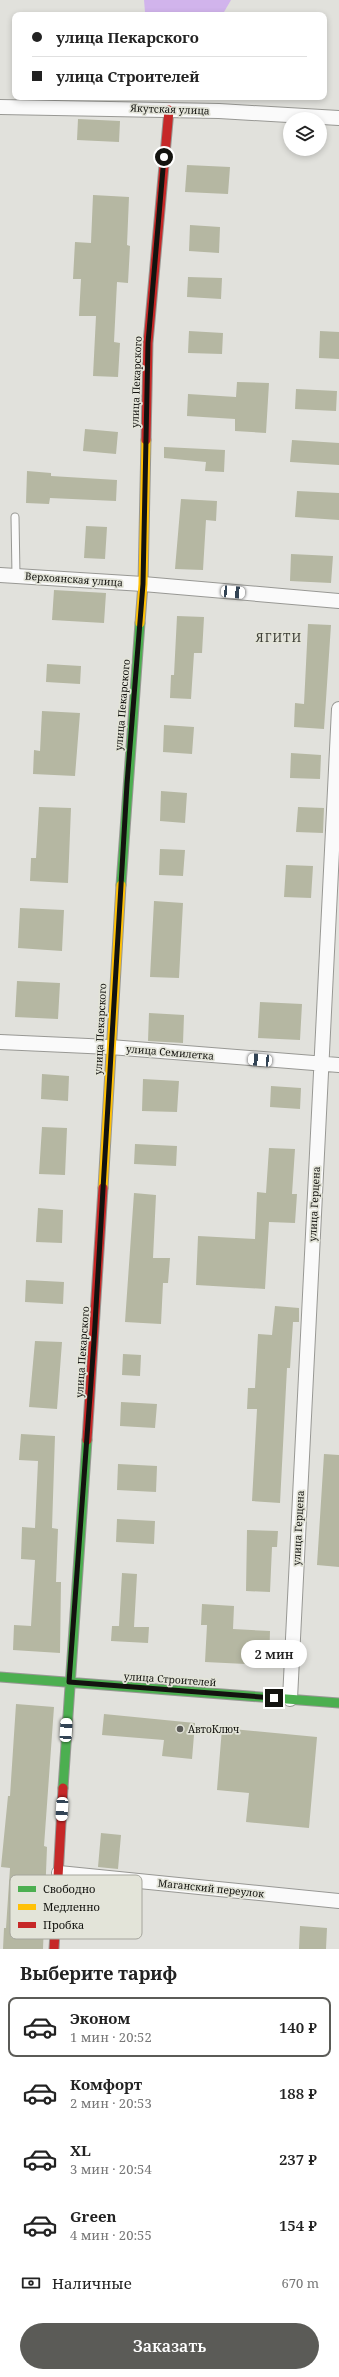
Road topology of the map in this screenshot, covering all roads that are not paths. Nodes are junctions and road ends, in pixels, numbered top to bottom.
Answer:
1 (0, 106) edge
2 (169, 110) junction
3 (339, 118) edge
4 (15, 517) dead end
5 (0, 575) edge
6 (16, 575) junction
7 (143, 584) junction
8 (339, 601) edge
9 (339, 709) edge
10 (0, 1042) edge
11 (110, 1047) junction
12 (320, 1065) junction
13 (339, 1065) edge
14 (0, 1677) edge
15 (69, 1682) junction
16 (290, 1699) junction
17 (339, 1703) edge
18 (59, 1872) junction
19 (59, 1875) edge
20 (88, 1875) edge
21 (142, 1881) edge
22 (339, 1901) edge
23 (55, 1939) edge
24 (54, 1949) edge

1 - 2 street, Якутская улица
2 - 3 street, Якутская улица
2 - 7 street, улица Пекарского
4 - 6 lane
5 - 6 street, Верхоянская улица
6 - 7 street, Верхоянская улица
7 - 8 street, Верхоянская улица
7 - 11 street, улица Пекарского
9 - 12 street, улица Герцена
10 - 11 street, улица Семилетка
11 - 12 street, улица Семилетка
11 - 15 street, улица Пекарского
12 - 13 street, улица Семилетка
12 - 16 street, улица Герцена
14 - 15 street, улица Строителей
15 - 16 street, улица Строителей
15 - 18 street, улица Пекарского
16 - 17 street, улица Строителей
18 - 19 street, улица Пекарского
18 - 20 street, Маганский переулок
21 - 22 street, Маганский переулок
23 - 24 street, улица Пекарского

